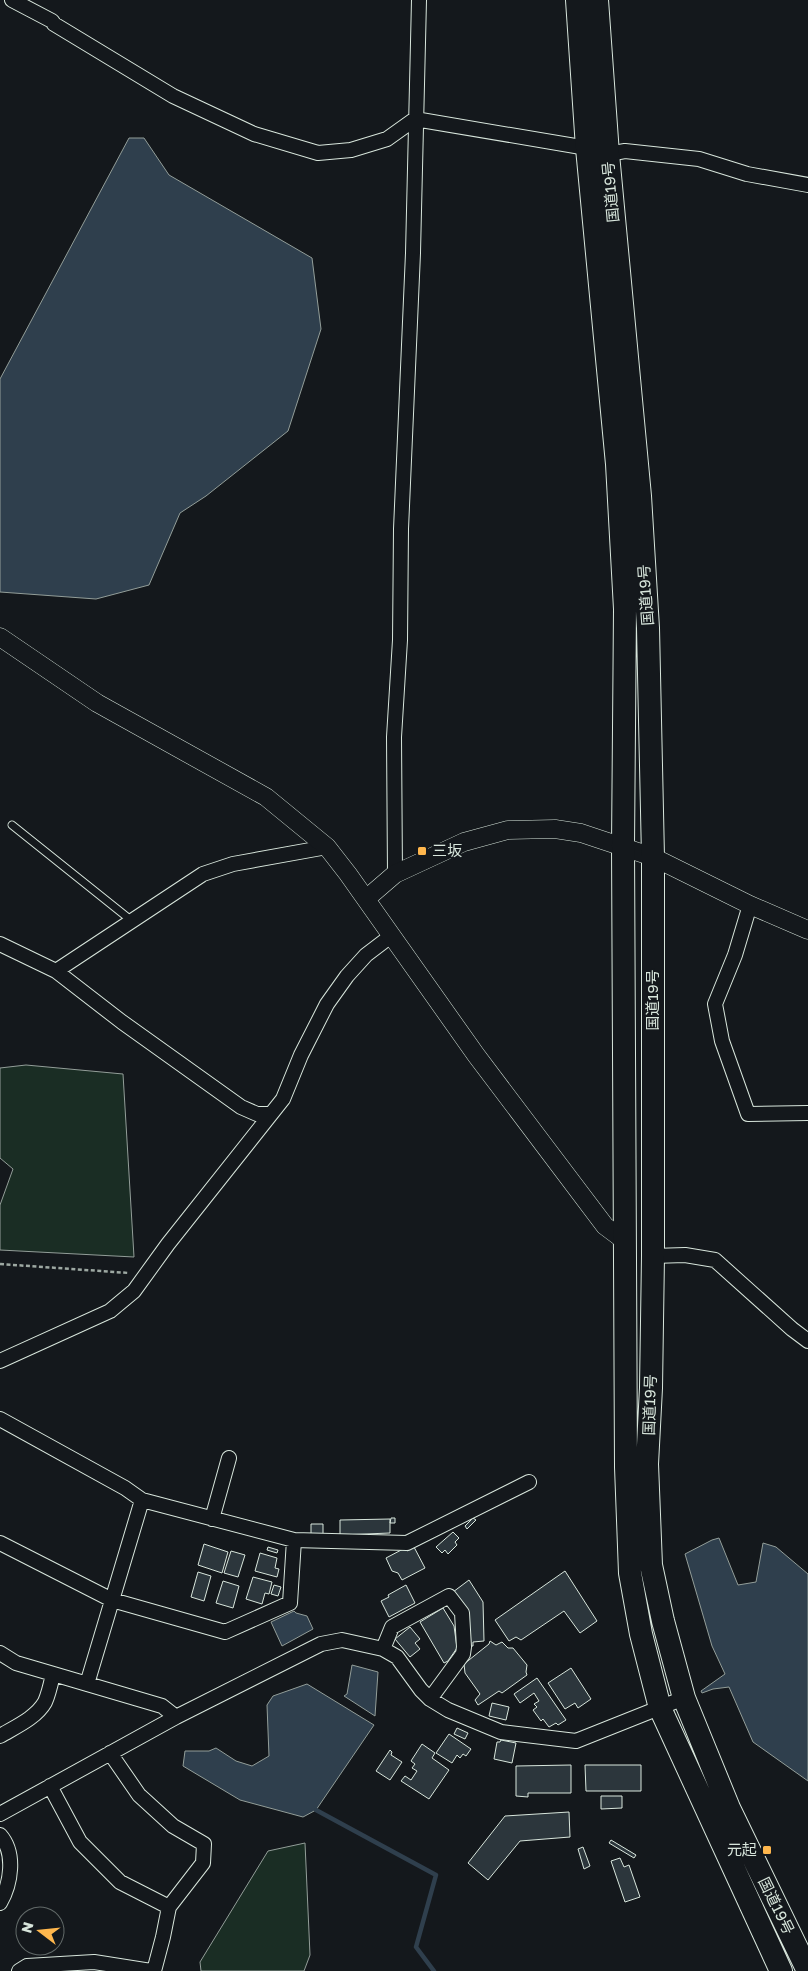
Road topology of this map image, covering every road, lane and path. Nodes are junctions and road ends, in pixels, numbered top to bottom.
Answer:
1 (12, 0) edge
2 (419, 0) edge
3 (577, 0) edge
4 (597, 0) edge
5 (415, 119) junction
6 (597, 151) junction
7 (808, 185) edge
8 (0, 637) edge
9 (12, 826) dead end
10 (623, 846) junction
11 (327, 848) junction
12 (653, 857) junction
13 (395, 874) junction
14 (366, 899) junction
15 (750, 904) junction
16 (132, 921) junction
17 (808, 930) edge
18 (391, 936) junction
19 (0, 944) edge
20 (56, 971) junction
21 (808, 1113) edge
22 (271, 1114) junction
23 (625, 1241) junction
24 (653, 1256) junction
25 (0, 1264) edge
26 (145, 1274) junction
27 (808, 1341) edge
28 (0, 1361) edge
29 (0, 1419) edge
30 (229, 1458) dead end
31 (529, 1482) dead end
32 (142, 1500) junction
33 (212, 1519) junction
34 (294, 1540) junction
35 (0, 1543) edge
36 (112, 1600) junction
37 (382, 1648) junction
38 (0, 1653) edge
39 (54, 1674) junction
40 (87, 1684) junction
41 (684, 1698) junction
42 (430, 1699) junction
43 (660, 1708) junction
44 (176, 1717) junction
45 (0, 1736) edge
46 (110, 1753) junction
47 (50, 1786) junction
48 (0, 1814) edge
49 (0, 1835) edge
50 (0, 1903) edge
51 (169, 1907) junction
52 (19, 1971) edge
53 (152, 1971) edge
54 (781, 1971) edge
55 (808, 1971) edge

1 - 5 street
2 - 5 street
3 - 6 highway, 国道19号
4 - 6 highway, 国道19号
5 - 6 street
5 - 13 street
6 - 7 street
6 - 10 highway, 国道19号
6 - 12 highway, 国道19号
8 - 11 street
9 - 16 lane
10 - 12 street
10 - 13 street
10 - 23 highway, 国道19号
11 - 14 street
11 - 16 street
12 - 15 street
12 - 24 highway, 国道19号
13 - 14 street
14 - 18 street
15 - 17 street
15 - 21 street
16 - 20 street
18 - 22 street
18 - 23 street
19 - 20 street
20 - 22 street
22 - 26 street
23 - 43 highway, 国道19号
24 - 27 street
24 - 41 highway, 国道19号
25 - 26 path
26 - 28 street
29 - 32 street
30 - 33 street
31 - 34 street
32 - 33 street
32 - 36 street
33 - 34 street
34 - 36 street
35 - 36 street
36 - 40 street
37 - 42 street
37 - 42 street
37 - 44 street
38 - 39 street
39 - 40 street
39 - 45 street
40 - 44 street
41 - 43 street
41 - 55 highway, 国道19号
42 - 43 street
43 - 54 highway, 国道19号
44 - 46 street
46 - 47 street
46 - 51 street
47 - 48 street
47 - 51 street
49 - 50 street
51 - 53 street
52 - 53 street

